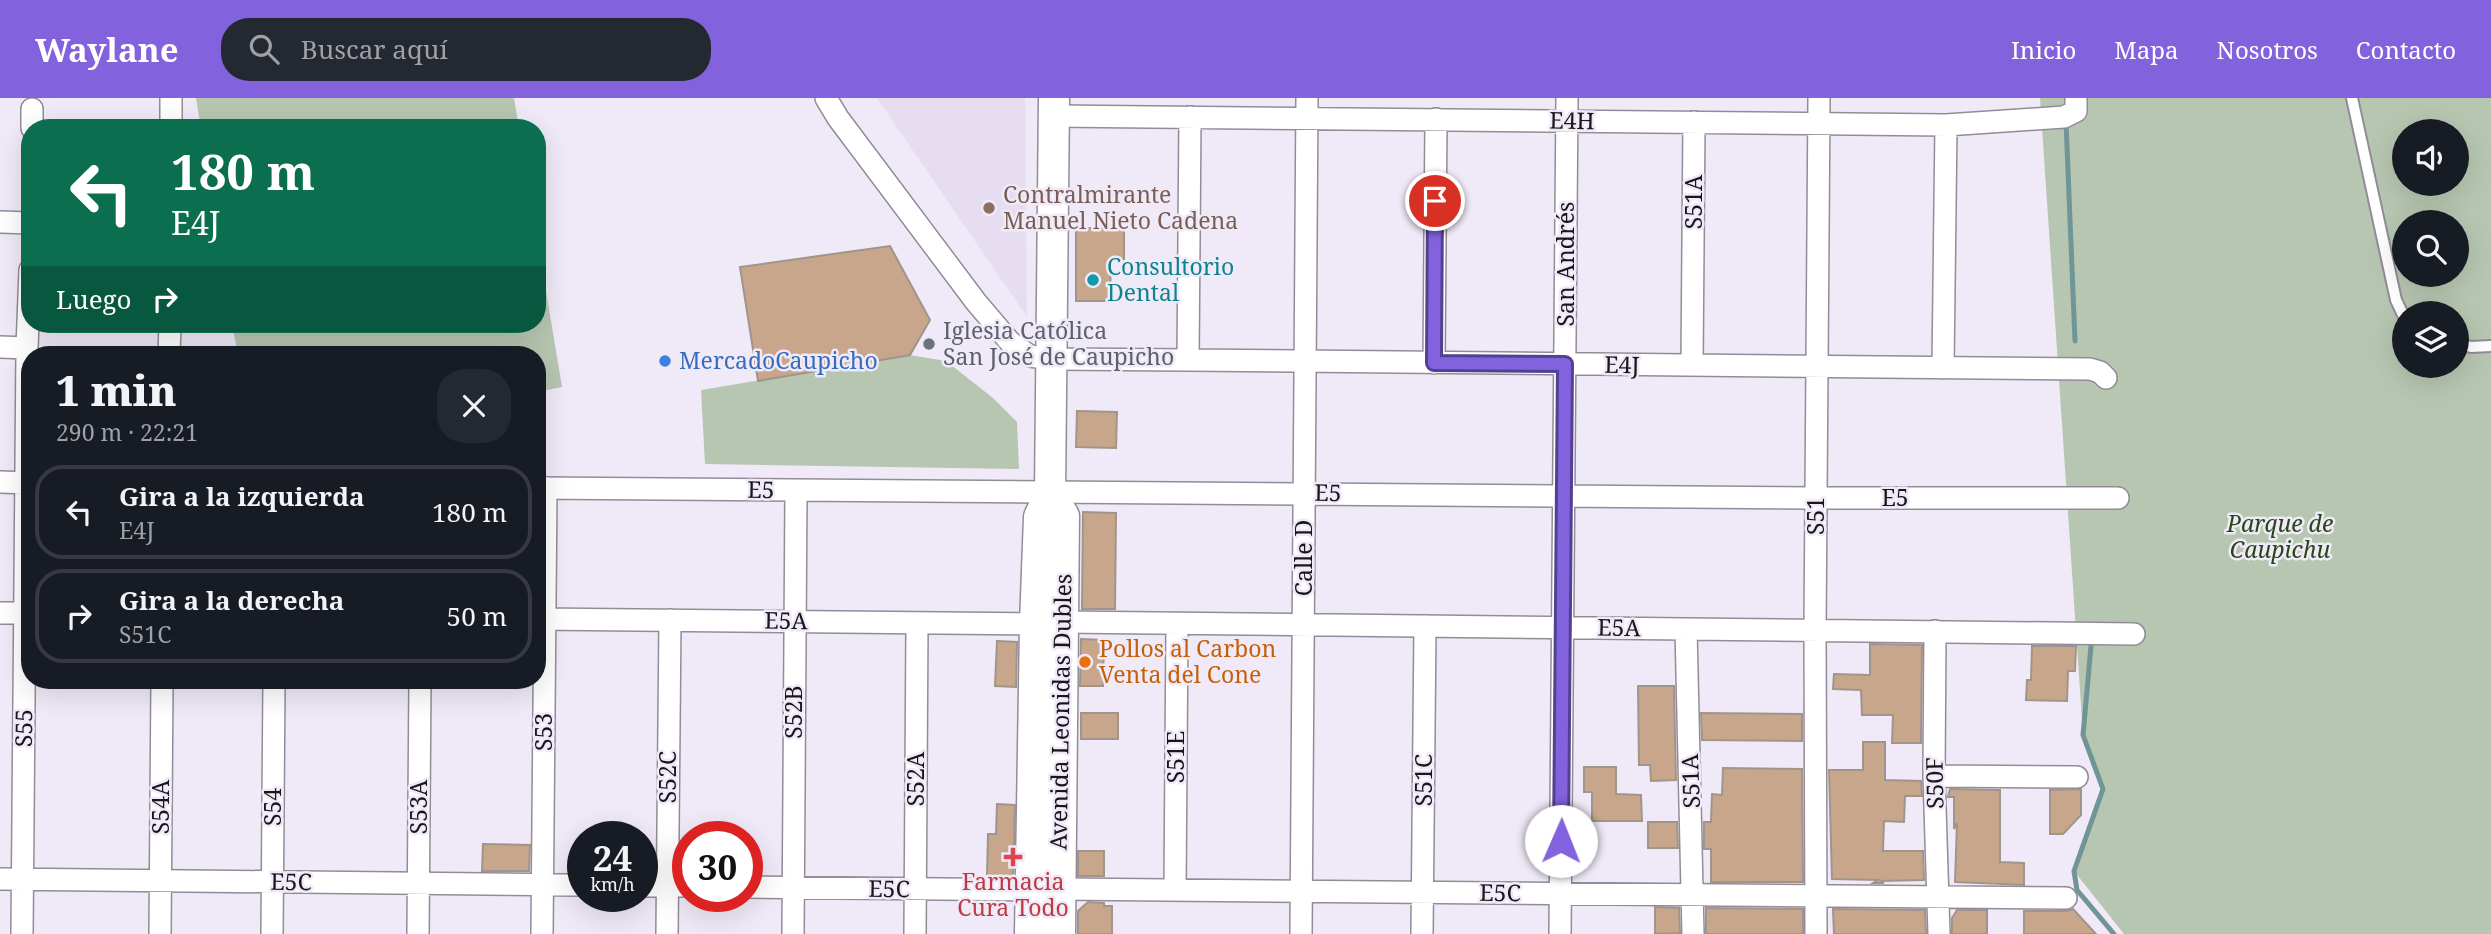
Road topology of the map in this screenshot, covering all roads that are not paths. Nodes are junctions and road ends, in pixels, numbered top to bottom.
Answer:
1 (171, 98) edge
2 (826, 98) edge
3 (1567, 98) edge
4 (1819, 98) edge
5 (2076, 98) edge
6 (2352, 98) edge
7 (1054, 107) edge
8 (1307, 108) edge
9 (1190, 117) junction
10 (171, 119) edge
11 (1436, 119) junction
12 (1567, 121) junction
13 (1694, 122) junction
14 (1819, 123) junction
15 (1946, 125) junction
16 (0, 222) edge
17 (21, 223) edge
18 (2396, 301) edge
19 (2469, 346) edge
20 (2491, 346) edge
21 (0, 347) edge
22 (21, 348) edge
23 (1052, 359) junction
24 (1188, 360) junction
25 (1306, 361) junction
26 (1434, 363) junction
27 (1565, 364) junction
28 (1692, 365) junction
29 (1817, 367) junction
30 (1942, 368) junction
31 (2106, 377) dead end
32 (0, 482) edge
33 (21, 483) edge
34 (546, 488) edge
35 (796, 491) junction
36 (1304, 493) junction
37 (1050, 494) junction
38 (1564, 496) junction
39 (1816, 498) junction
40 (2118, 498) dead end
41 (0, 613) edge
42 (21, 613) edge
43 (546, 619) edge
44 (670, 620) junction
45 (795, 622) junction
46 (917, 623) junction
47 (1048, 623) junction
48 (1177, 624) junction
49 (1303, 625) junction
50 (1425, 626) junction
51 (1563, 627) junction
52 (1686, 629) junction
53 (1815, 630) junction
54 (1935, 631) junction
55 (2134, 634) dead end
56 (26, 689) edge
57 (162, 689) edge
58 (274, 689) edge
59 (421, 689) edge
60 (541, 689) edge
61 (1934, 776) junction
62 (2077, 777) dead end
63 (676, 821) edge
64 (0, 879) edge
65 (22, 880) junction
66 (161, 881) junction
67 (273, 882) junction
68 (419, 884) junction
69 (542, 885) junction
70 (567, 886) edge
71 (763, 887) edge
72 (793, 888) junction
73 (915, 889) junction
74 (1059, 889) junction
75 (1030, 890) junction
76 (1175, 890) junction
77 (1301, 891) junction
78 (1423, 892) junction
79 (1561, 894) junction
80 (1694, 895) junction
81 (1816, 896) junction
82 (1939, 896) junction
83 (2066, 898) dead end
84 (672, 912) edge
85 (22, 934) edge
86 (160, 934) edge
87 (272, 934) edge
88 (418, 934) edge
89 (542, 934) edge
90 (667, 934) edge
91 (793, 934) edge
92 (915, 934) edge
93 (1030, 934) edge
94 (1060, 934) edge
95 (1301, 934) edge
96 (1422, 934) edge
97 (1560, 934) edge
98 (1693, 934) edge
99 (1816, 934) edge
100 (1939, 934) edge

1 - 10 street
2 - 23 street, E4J
3 - 12 street, San Andrés
4 - 14 street, S51
5 - 15 street, E4H
6 - 18 lane
7 - 9 street, E4H
7 - 23 main road, Avenida Leonidas Dubles
8 - 9 street, E4H
8 - 11 street, E4H
8 - 25 street, Calle D
9 - 24 street
11 - 12 street, E4H
11 - 26 street
12 - 13 street, E4H
12 - 27 street, San Andrés
13 - 14 street, E4H
13 - 28 street, S51A
14 - 15 street, E4H
14 - 29 street, S51
15 - 30 street
16 - 17 street
19 - 20 lane
21 - 22 street
23 - 24 street, E4J
23 - 37 main road, Avenida Leonidas Dubles
24 - 25 street, E4J
25 - 26 street, E4J
25 - 36 street, Calle D
26 - 27 street, E4J
27 - 28 street, E4J
27 - 38 street, San Andrés
28 - 29 street, E4J
29 - 30 street, E4J
29 - 39 street, S51
30 - 31 street, E4J
32 - 33 street
34 - 35 street, E5
35 - 37 street, E5
35 - 45 street, S52B
36 - 37 street, E5
36 - 38 street, E5
36 - 49 street, Calle D
37 - 47 main road, Avenida Leonidas Dubles
38 - 39 street, E5
38 - 51 street, San Andrés
39 - 40 street, E5
39 - 53 street, S51
41 - 42 street
43 - 44 street, E5A
44 - 45 street, E5A
44 - 63 street, S52C
45 - 46 street, E5A
45 - 72 street, S52B
46 - 47 street, E5A
46 - 73 street, S52A
47 - 48 street, E5A
47 - 74 main road, Avenida Leonidas Dubles
47 - 75 main road, Avenida Leonidas Dubles
48 - 49 street, E5A
48 - 76 street, S51E
49 - 50 street, E5A
49 - 77 street, Calle D
50 - 51 street, E5A
50 - 78 street, S51C
51 - 52 street, E5A
51 - 79 street, San Andrés
52 - 53 street, E5A
52 - 80 street, S51A
53 - 54 street, E5A
53 - 81 street, S51
54 - 55 street, E5A
54 - 61 street, S50F
56 - 65 street, S55
57 - 66 street, S54A
58 - 67 street, S54
59 - 68 street, S53A
60 - 69 street, S53
61 - 62 street
61 - 82 street, S50F
64 - 65 street, E5C
65 - 66 street, E5C
65 - 85 street, S55
66 - 67 street, E5C
66 - 86 street, S54A
67 - 68 street, E5C
67 - 87 street, S54
68 - 69 street, E5C
68 - 88 street, S53A
69 - 70 street, E5C
69 - 89 street, S53
71 - 72 street, E5C
72 - 73 street, E5C
72 - 91 street, S52B
73 - 75 street, E5C
73 - 92 street, S52A
74 - 76 street, E5C
74 - 94 main road, Avenida Leonidas Dubles
75 - 93 main road, Avenida Leonidas Dubles
76 - 77 street, E5C
77 - 78 street, E5C
77 - 95 street, Calle D
78 - 79 street, E5C
78 - 96 street, S51C
79 - 80 street, E5C
79 - 97 street, San Andrés
80 - 81 street, E5C
80 - 98 street, S51A
81 - 82 street, E5C
81 - 99 street, S51
82 - 83 street, E5C
82 - 100 street, S50F
84 - 90 street, S52C

